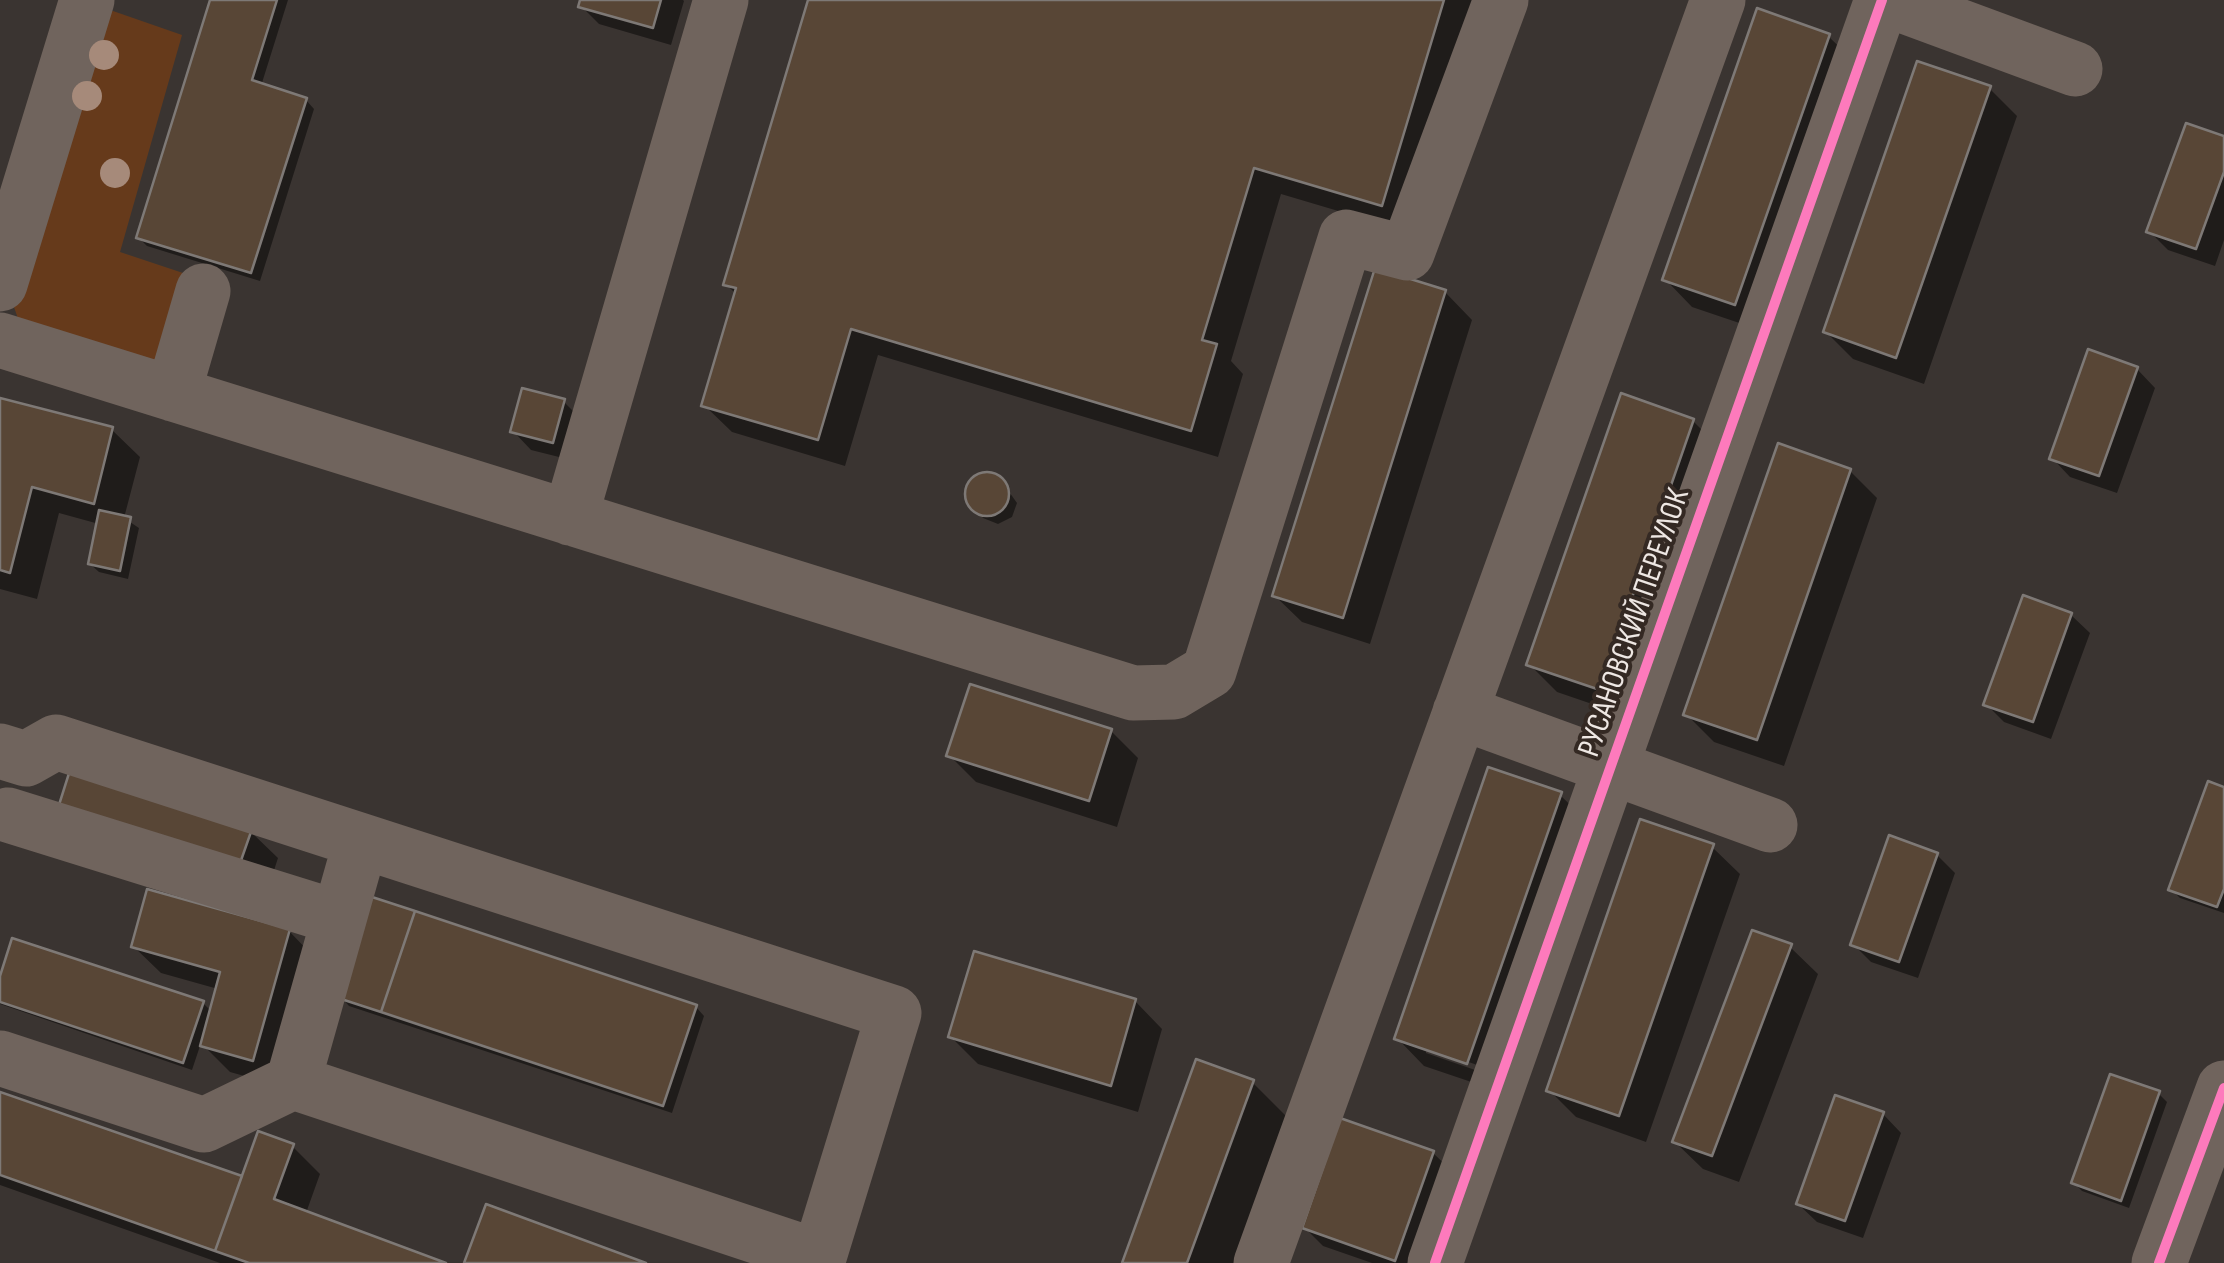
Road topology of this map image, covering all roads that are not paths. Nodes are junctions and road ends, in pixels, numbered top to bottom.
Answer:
1 (86, 0) edge
2 (722, 0) edge
3 (1501, 0) edge
4 (1718, 0) edge
5 (1885, 0) edge
6 (2075, 69) dead end
7 (0, 284) edge
8 (203, 291) dead end
9 (0, 340) edge
10 (173, 394) junction
11 (570, 518) junction
12 (1460, 712) junction
13 (13, 755) edge
14 (1610, 769) junction
15 (1770, 825) dead end
16 (361, 840) junction
17 (339, 918) junction
18 (0, 1058) edge
19 (293, 1082) junction
20 (2224, 1088) edge
21 (1261, 1263) edge
22 (1435, 1263) edge
23 (2160, 1263) edge

1 - 7 street
2 - 11 street
3 - 11 street
4 - 12 street
5 - 6 street
5 - 14 street, РУСАНОВСКИЙ ПЕРЕУЛОК
8 - 10 street
9 - 10 street
10 - 11 street
12 - 14 street
12 - 21 street
13 - 16 street
13 - 17 street
14 - 15 street
14 - 22 street, РУСАНОВСКИЙ ПЕРЕУЛОК
16 - 17 street
16 - 19 street
17 - 19 street
18 - 19 street
20 - 23 street

